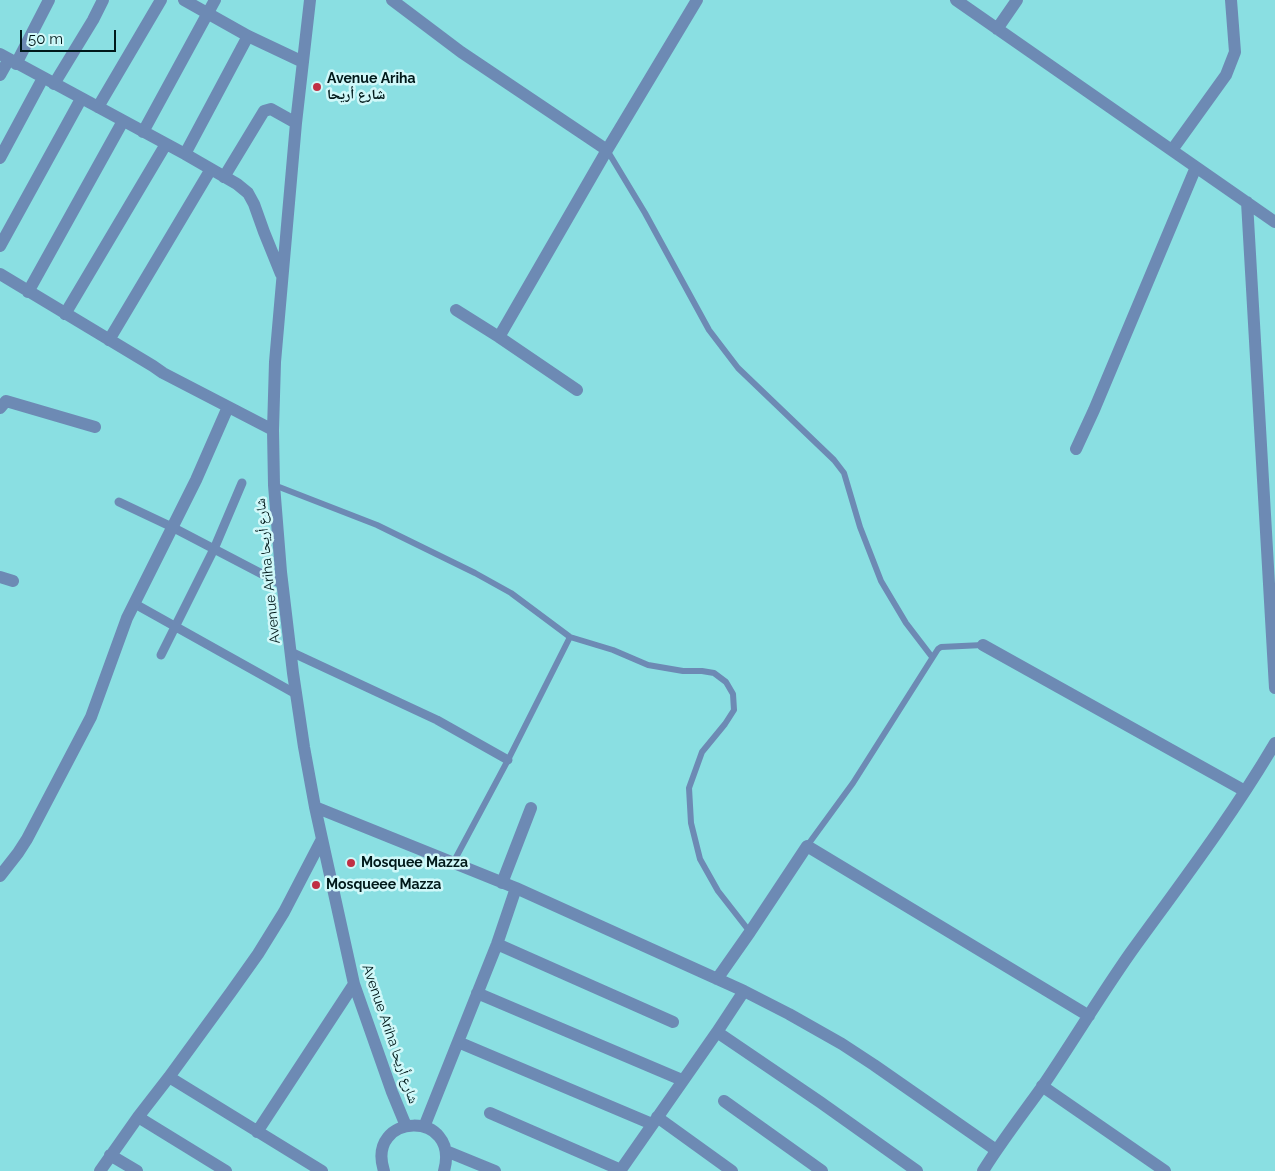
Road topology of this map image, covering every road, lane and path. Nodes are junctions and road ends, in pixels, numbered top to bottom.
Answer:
1 (48, 0) edge
2 (103, 0) edge
3 (161, 0) edge
4 (184, 0) edge
5 (214, 0) edge
6 (310, 0) edge
7 (392, 0) edge
8 (698, 0) edge
9 (956, 0) edge
10 (1017, 0) edge
11 (1231, 0) edge
12 (207, 13) junction
13 (997, 29) junction
14 (248, 36) junction
15 (8, 59) edge
16 (303, 62) junction
17 (0, 75) edge
18 (48, 81) junction
19 (81, 98) junction
20 (98, 107) junction
21 (123, 121) junction
22 (296, 122) junction
23 (143, 132) junction
24 (166, 144) junction
25 (607, 150) junction
26 (1172, 150) junction
27 (185, 154) junction
28 (0, 158) edge
29 (1196, 167) junction
30 (210, 169) junction
31 (224, 176) junction
32 (1246, 202) junction
33 (1275, 222) edge
34 (0, 246) edge
35 (0, 274) edge
36 (282, 276) junction
37 (28, 292) junction
38 (456, 310) dead end
39 (65, 314) junction
40 (499, 337) junction
41 (109, 340) junction
42 (577, 390) dead end
43 (228, 407) junction
44 (0, 408) edge
45 (95, 427) dead end
46 (273, 430) junction
47 (1076, 449) dead end
48 (242, 483) dead end
49 (274, 486) junction
50 (119, 502) dead end
51 (172, 527) junction
52 (214, 548) junction
53 (0, 577) edge
54 (13, 581) dead end
55 (283, 585) junction
56 (135, 604) junction
57 (176, 626) junction
58 (570, 637) junction
59 (983, 645) joint
60 (291, 652) junction
61 (161, 655) dead end
62 (932, 658) junction
63 (1275, 688) edge
64 (296, 694) junction
65 (1275, 743) edge
66 (508, 760) junction
67 (1245, 791) junction
68 (315, 808) junction
69 (530, 808) dead end
70 (322, 839) junction
71 (807, 846) junction
72 (453, 863) junction
73 (0, 876) edge
74 (502, 883) junction
75 (516, 888) junction
76 (750, 932) junction
77 (497, 944) junction
78 (717, 979) junction
79 (354, 984) junction
80 (744, 991) junction
81 (477, 993) junction
82 (1089, 1016) junction
83 (673, 1022) dead end
84 (717, 1032) junction
85 (458, 1042) junction
86 (169, 1078) junction
87 (682, 1080) junction
88 (1042, 1086) junction
89 (724, 1101) dead end
90 (490, 1113) dead end
91 (138, 1117) junction
92 (655, 1120) junction
93 (406, 1126) junction
94 (424, 1127) junction
95 (257, 1132) junction
96 (996, 1150) junction
97 (446, 1151) junction
98 (110, 1155) junction
99 (620, 1170) edge
100 (100, 1171) edge
101 (137, 1171) edge
102 (226, 1171) edge
103 (322, 1171) edge
104 (384, 1171) edge
105 (444, 1171) edge
106 (494, 1171) edge
107 (732, 1171) edge
108 (822, 1171) edge
109 (917, 1171) edge
110 (983, 1171) edge
111 (1165, 1171) edge

1 - 15 street
2 - 18 street
3 - 20 street
4 - 12 street
5 - 12 street
6 - 16 street, Avenue Ariha شارع أريحا
7 - 25 street
8 - 25 street
9 - 13 street
10 - 13 street
11 - 26 street
12 - 14 street
12 - 23 street
13 - 26 street
14 - 16 street
14 - 27 street
15 - 17 street
15 - 18 street
16 - 22 street, Avenue Ariha شارع أريحا
18 - 19 street
18 - 28 street
19 - 20 street
19 - 34 street
20 - 21 street
21 - 23 street
21 - 37 street
22 - 31 street
22 - 36 street, Avenue Ariha شارع أريحا
23 - 24 street
24 - 27 street
24 - 39 street
25 - 40 street
25 - 62 lane
26 - 29 street
27 - 30 street
29 - 32 street
29 - 47 street
30 - 31 street
30 - 41 street
31 - 36 street
32 - 33 street
32 - 63 street
35 - 37 street
36 - 46 street, Avenue Ariha شارع أريحا
37 - 39 street
38 - 40 street
39 - 41 street
40 - 42 street
41 - 43 street
43 - 46 street
43 - 51 street
44 - 45 street
46 - 49 street, Avenue Ariha شارع أريحا
48 - 52 street
49 - 55 street, Avenue Ariha شارع أريحا
49 - 58 lane
50 - 51 street
51 - 52 street
51 - 56 street
52 - 55 street
52 - 57 street
53 - 54 street
55 - 60 street, Avenue Ariha شارع أريحا
56 - 57 street
56 - 73 street
57 - 61 street
57 - 64 street
58 - 66 lane
58 - 76 lane
59 - 62 lane
59 - 67 street
60 - 64 street, Avenue Ariha شارع أريحا
60 - 66 street
62 - 71 lane
64 - 68 street, Avenue Ariha شارع أريحا
65 - 67 street
66 - 72 lane
67 - 82 street
68 - 70 street, Avenue Ariha شارع أريحا
68 - 72 street
69 - 74 street
70 - 79 street, Avenue Ariha شارع أريحا
70 - 86 street
71 - 76 street
71 - 82 street
72 - 74 street
74 - 75 street
75 - 77 street
75 - 78 street
76 - 78 street
77 - 81 street
77 - 83 street
78 - 80 street
79 - 93 street, Avenue Ariha شارع أريحا
79 - 95 street
80 - 84 street
80 - 96 street
81 - 85 street
81 - 87 street
82 - 88 street
84 - 87 street
84 - 109 street
85 - 92 street
85 - 94 street
86 - 91 street
86 - 95 street
87 - 92 street
88 - 96 street
88 - 111 street
89 - 108 street
90 - 99 street
91 - 98 street
91 - 102 street
92 - 99 street
92 - 107 street
93 - 94 street
93 - 104 street
94 - 97 street
95 - 103 street
96 - 110 street
97 - 105 street
97 - 106 street
98 - 100 street
98 - 101 street

